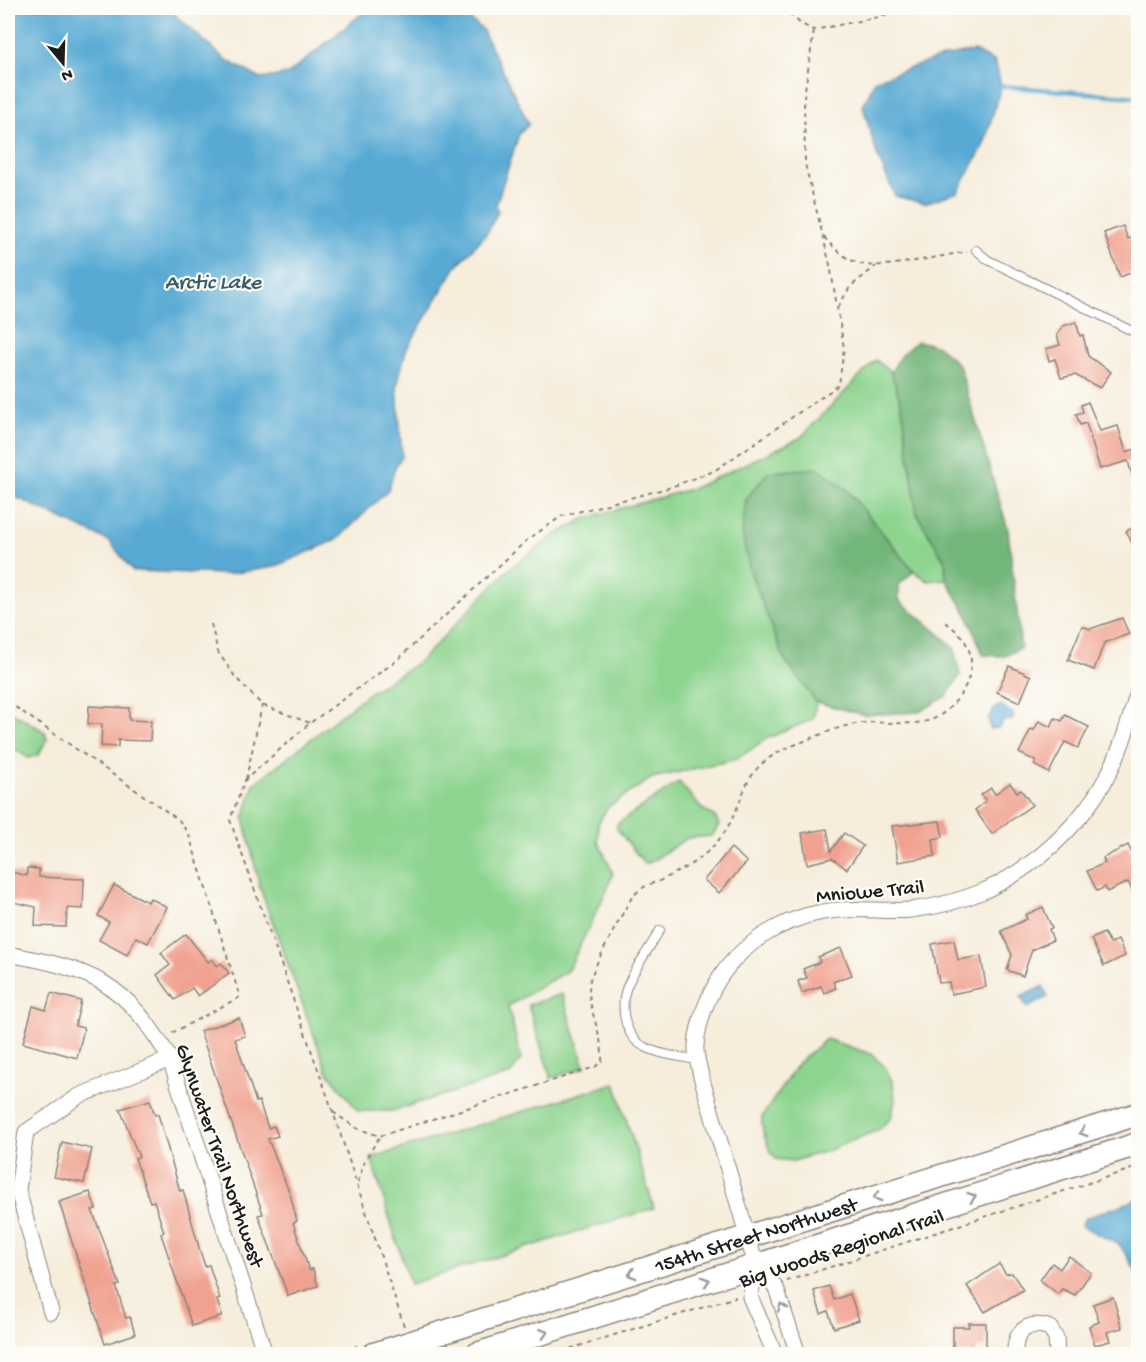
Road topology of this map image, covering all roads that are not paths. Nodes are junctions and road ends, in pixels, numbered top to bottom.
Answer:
1 (976, 250) road end
2 (1138, 333) edge
3 (1138, 692) edge
4 (660, 930) dead end
5 (8, 954) edge
6 (170, 1059) junction
7 (698, 1060) junction
8 (1138, 1114) edge
9 (1138, 1144) edge
10 (748, 1239) junction
11 (756, 1266) junction
12 (51, 1312) dead end
13 (265, 1354) edge
14 (374, 1354) edge
15 (477, 1354) edge
16 (775, 1354) edge
17 (798, 1354) edge
18 (1015, 1354) edge
19 (1057, 1354) edge

1 - 2 lane
3 - 7 street, Mniowe Trail
4 - 7 lane
5 - 6 street, Glynwater Trail Northwest
6 - 12 street
6 - 13 street, Glynwater Trail Northwest
7 - 10 street, Mniowe Trail
8 -> 10 street, 154th Street Northwest
11 -> 9 street, 154th Street Northwest
10 - 11 street, Mniowe Trail
10 -> 14 street, 154th Street Northwest
15 -> 11 street, 154th Street Northwest
11 - 16 street
17 -> 11 street
18 - 19 street

